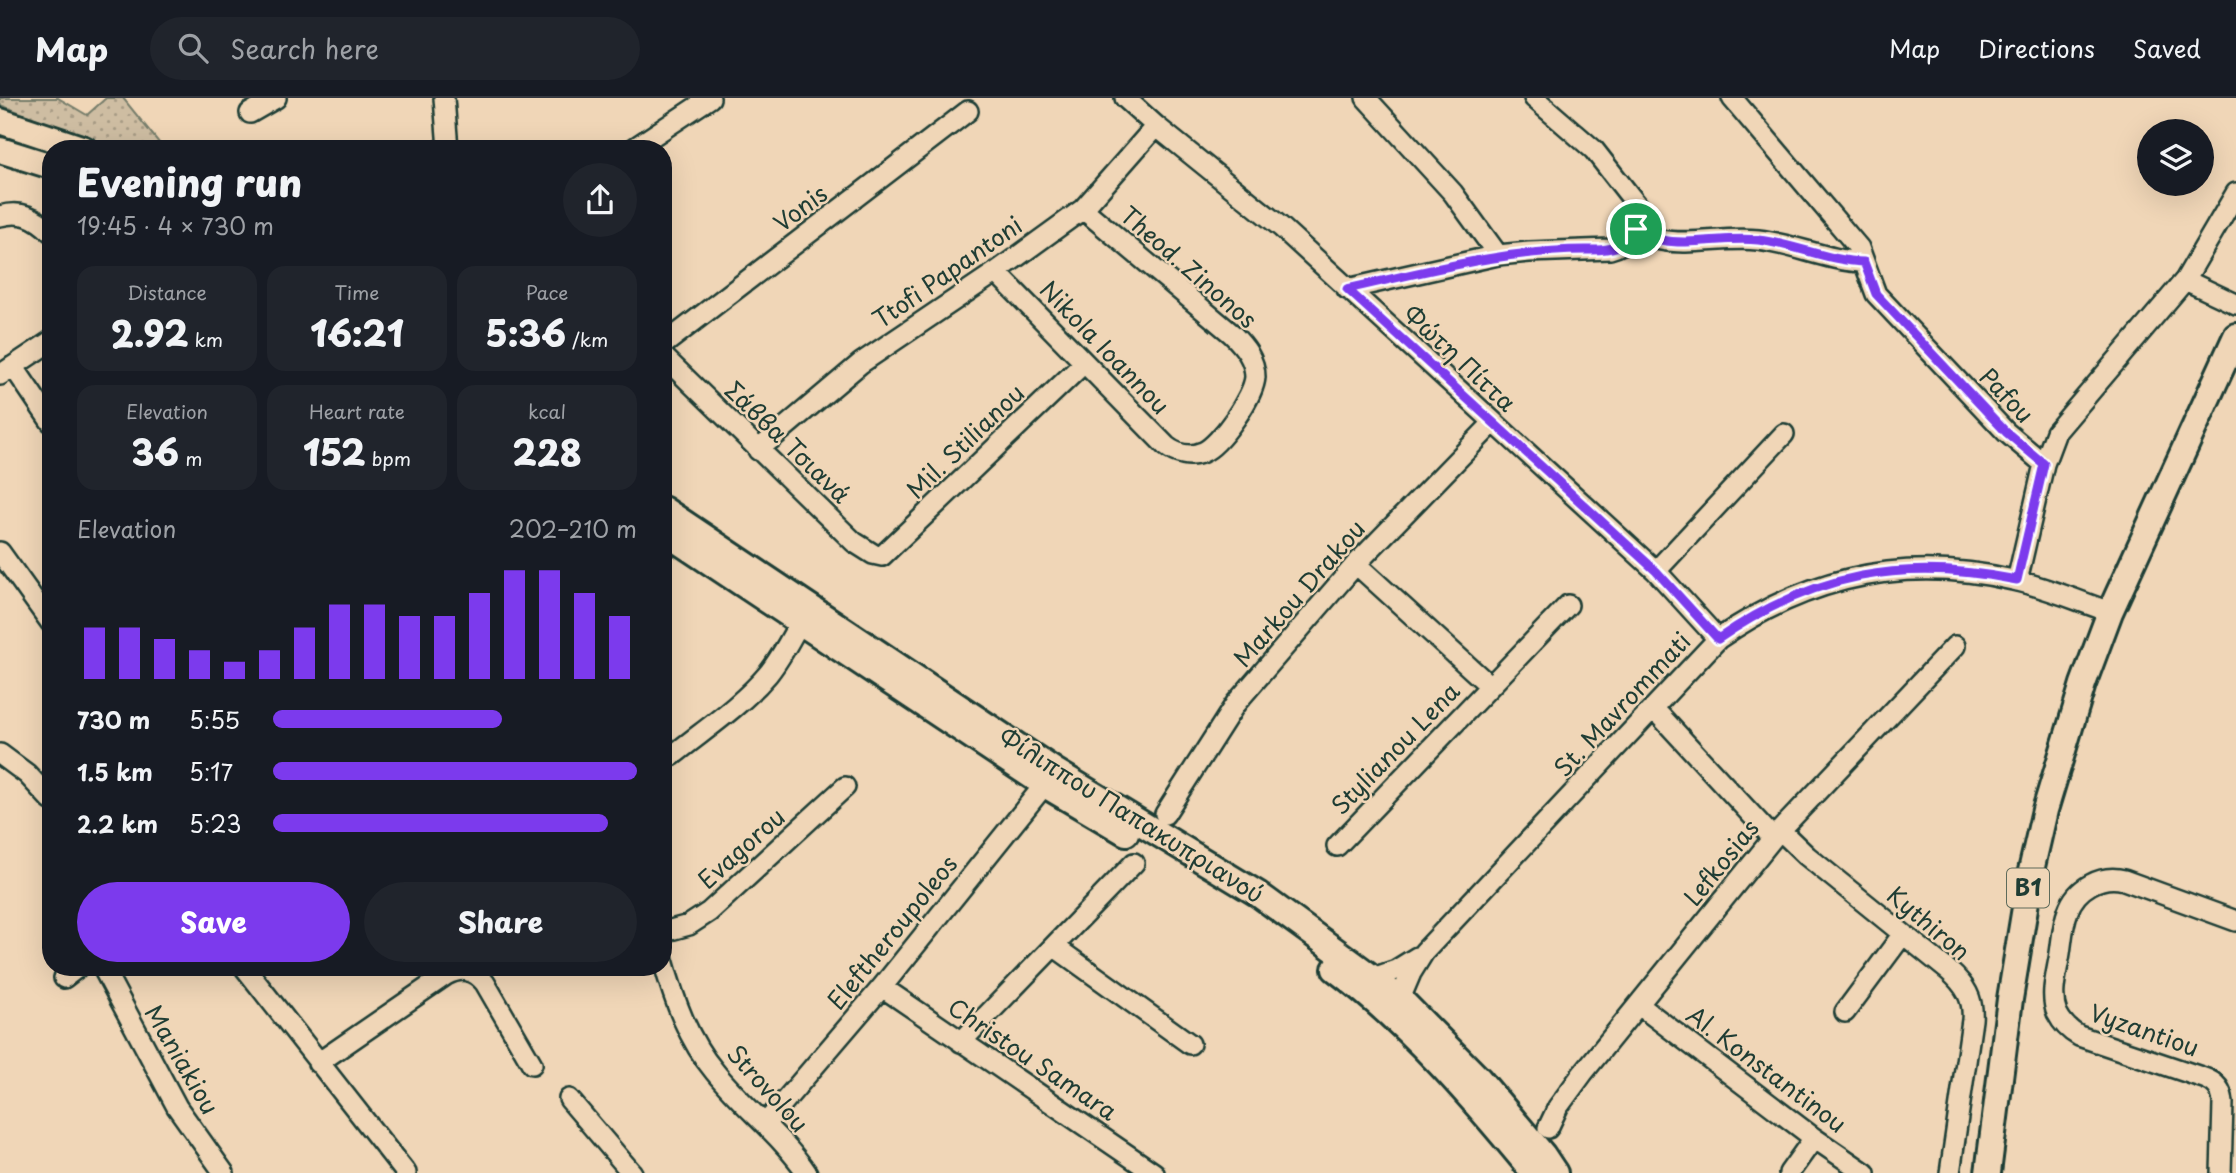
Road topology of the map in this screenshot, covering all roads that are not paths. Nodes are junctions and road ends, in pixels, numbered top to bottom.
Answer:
1 (276, 98) edge
2 (710, 98) edge
3 (1125, 98) edge
4 (1366, 98) edge
5 (1534, 98) edge
6 (1732, 98) edge
7 (444, 99) edge
8 (968, 111) dead end
9 (250, 113) dead end
10 (0, 121) edge
11 (1156, 127) junction
12 (57, 140) edge
13 (441, 140) edge
14 (447, 140) edge
15 (647, 140) edge
16 (0, 150) edge
17 (42, 163) edge
18 (2236, 193) edge
19 (1083, 209) junction
20 (0, 216) edge
21 (1638, 221) junction
22 (42, 225) edge
23 (1498, 256) junction
24 (1864, 262) junction
25 (996, 272) junction
26 (2185, 280) junction
27 (1347, 289) junction
28 (2236, 304) edge
29 (2236, 336) edge
30 (672, 338) edge
31 (42, 347) edge
32 (1083, 364) junction
33 (672, 365) edge
34 (7, 370) edge
35 (42, 411) edge
36 (1493, 423) junction
37 (1784, 435) dead end
38 (758, 450) junction
39 (1179, 454) joint
40 (2044, 464) junction
41 (672, 515) edge
42 (672, 540) edge
43 (0, 552) edge
44 (882, 556) joint
45 (1356, 564) junction
46 (1656, 571) junction
47 (2017, 580) junction
48 (1568, 605) dead end
49 (42, 610) edge
50 (2110, 612) junction
51 (800, 622) junction
52 (1718, 639) junction
53 (1955, 646) dead end
54 (1490, 686) junction
55 (1654, 709) junction
56 (0, 754) edge
57 (672, 756) dead end
58 (1050, 778) junction
59 (845, 787) dead end
60 (42, 790) edge
61 (1165, 814) dead end
62 (1777, 834) junction
63 (1337, 846) dead end
64 (1134, 863) dead end
65 (2236, 921) edge
66 (672, 930) edge
67 (1903, 934) junction
68 (1055, 947) junction
69 (1424, 952) junction
70 (107, 976) edge
71 (250, 976) edge
72 (445, 976) edge
73 (478, 976) edge
74 (668, 976) edge
75 (1373, 978) junction
76 (882, 987) junction
77 (1400, 999) junction
78 (1639, 1005) junction
79 (1845, 1012) dead end
80 (961, 1042) junction
81 (1190, 1044) dead end
82 (318, 1063) junction
83 (532, 1064) dead end
84 (569, 1100) dead end
85 (765, 1124) junction
86 (1814, 1138) junction
87 (1538, 1161) edge
88 (224, 1173) edge
89 (406, 1173) edge
90 (632, 1173) edge
91 (807, 1173) edge
92 (1154, 1173) edge
93 (1789, 1173) edge
94 (1865, 1173) edge
95 (1950, 1173) edge
96 (1988, 1173) edge
97 (2221, 1173) edge

1 - 9 street
2 - 15 street
3 - 11 street, Φώτη Πίττα
4 - 23 street
5 - 21 street
6 - 24 street, Pafou
7 - 13 street
7 - 14 street
8 - 30 street, Vonis
10 - 12 main road
11 - 19 street, Ttofi Papantoni
11 - 27 street, Φώτη Πίττα
16 - 17 main road
18 - 26 street, Pafou
19 - 25 street, Ttofi Papantoni
19 - 39 street, Theod. Zinonos
20 - 22 street
21 - 23 street
21 - 24 street
23 - 27 street
24 - 40 street, Pafou
25 - 32 street, Nikola Ioannou
25 - 38 street, Ttofi Papantoni
26 - 28 street
26 - 40 street, Pafou
27 - 36 street, Φώτη Πίττα
29 - 50 main road, B1
31 - 34 street
32 - 39 street, Nikola Ioannou
32 - 44 street, Mil. Stilianou
33 - 38 street, Σάββα Τσιανά
34 - 35 street
36 - 45 street, Markou Drakou
36 - 46 street, Φώτη Πίττα
37 - 46 street
38 - 44 street, Σάββα Τσιανά
40 - 47 street
41 - 58 main road, Φίλιππου Παπακυπριανού
42 - 51 main road, Φίλιππου Παπακυπριανού
43 - 49 street
45 - 54 street, Stylianou Lena
45 - 61 street, Markou Drakou
46 - 52 street, Φώτη Πίττα
47 - 50 street, St. Mavrommati
47 - 52 street, St. Mavrommati
48 - 54 street, Stylianou Lena
50 - 96 main road, B1
51 - 57 street
51 - 58 main road, Φίλιππου Παπακυπριανού
52 - 55 street, St. Mavrommati
53 - 62 street, Lefkosias
54 - 63 street, Stylianou Lena
55 - 62 street, Kythiron
55 - 69 street, St. Mavrommati
56 - 60 street
58 - 75 main road, Φίλιππου Παπακυπριανού
58 - 76 street, Eleftheroupoleos
58 - 87 main road, Φίλιππου Παπακυπριανού
59 - 66 street, Evagorou
62 - 67 street, Kythiron
62 - 78 street, Lefkosias
64 - 68 street
65 - 97 street, Vyzantiou
67 - 79 street
67 - 95 street, Kythiron
68 - 80 street
68 - 81 street
69 - 75 street, St. Mavrommati
69 - 77 street, St. Mavrommati
70 - 88 street, Maniakiou
71 - 82 street
72 - 82 street
73 - 83 street
74 - 85 street, Strovolou
75 - 77 main road, Φίλιππου Παπακυπριανού
76 - 80 street, Christou Samara
76 - 85 street, Eleftheroupoleos
77 - 87 main road, Φίλιππου Παπακυπριανού
78 - 86 street, Al. Konstantinou
78 - 87 street, Lefkosias
80 - 92 street, Christou Samara
82 - 89 street
84 - 90 street
85 - 91 street, Strovolou
86 - 93 street
86 - 94 street, Al. Konstantinou

